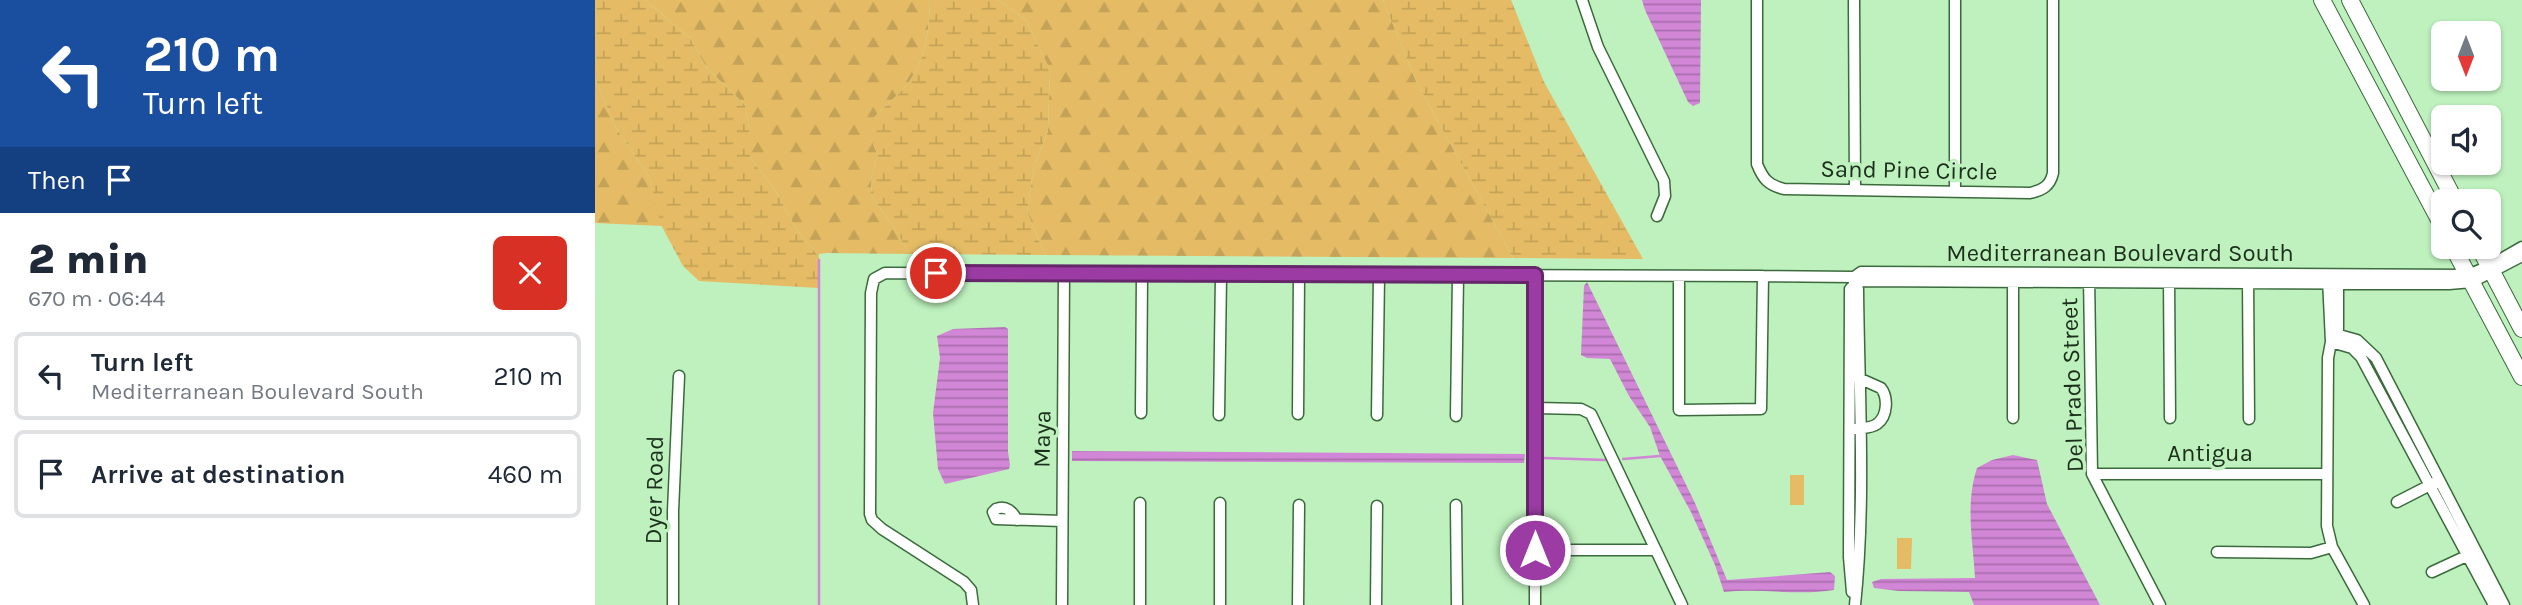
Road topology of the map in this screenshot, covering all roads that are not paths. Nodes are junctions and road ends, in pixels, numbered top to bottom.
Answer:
1 (1582, 0) edge
2 (1757, 0) edge
3 (1854, 0) edge
4 (1955, 0) edge
5 (2053, 0) edge
6 (2322, 0) edge
7 (2350, 0) edge
8 (1854, 189) junction
9 (2449, 189) edge
10 (1955, 192) junction
11 (2431, 204) edge
12 (1657, 216) dead end
13 (2522, 247) edge
14 (2522, 256) edge
15 (2460, 259) edge
16 (2485, 259) edge
17 (2491, 270) junction
18 (1064, 272) junction
19 (1142, 274) junction
20 (1299, 274) junction
21 (1221, 275) junction
22 (1458, 275) junction
23 (1535, 275) junction
24 (1379, 276) junction
25 (1763, 276) junction
26 (1679, 277) junction
27 (2013, 277) junction
28 (2089, 278) junction
29 (2169, 278) junction
30 (2248, 278) junction
31 (2470, 278) junction
32 (2333, 279) junction
33 (1854, 281) junction
34 (2522, 329) edge
35 (2333, 336) junction
36 (679, 376) dead end
37 (1854, 376) junction
38 (2522, 377) edge
39 (1536, 408) junction
40 (1141, 413) dead end
41 (1298, 414) dead end
42 (1219, 415) dead end
43 (1377, 415) dead end
44 (1456, 416) dead end
45 (2013, 418) dead end
46 (2170, 418) dead end
47 (2249, 419) dead end
48 (1854, 429) junction
49 (2092, 474) junction
50 (2327, 474) junction
51 (2434, 482) junction
52 (2397, 502) dead end
53 (1140, 503) dead end
54 (1220, 503) dead end
55 (1299, 505) dead end
56 (1456, 505) dead end
57 (1377, 506) dead end
58 (1017, 520) dead end
59 (1062, 521) junction
60 (2332, 548) junction
61 (1535, 550) junction
62 (1656, 550) junction
63 (2217, 552) dead end
64 (2472, 554) junction
65 (2432, 572) dead end
66 (673, 605) edge
67 (973, 605) edge
68 (1062, 605) edge
69 (1140, 605) edge
70 (1220, 605) edge
71 (1298, 605) edge
72 (1376, 605) edge
73 (1457, 605) edge
74 (1535, 605) edge
75 (1682, 605) edge
76 (1854, 605) edge
77 (2160, 605) edge
78 (2364, 605) edge
79 (2494, 605) edge
80 (2504, 605) edge

1 - 12 street
2 - 8 street, Sand Pine Circle
3 - 8 street
4 - 10 street
5 - 10 street, Sand Pine Circle
6 - 11 main road
7 - 9 main road
8 - 10 street, Sand Pine Circle
13 - 17 street
14 - 17 street
15 - 31 main road
16 - 17 main road
17 - 31 street, Mediterranean Boulevard South
17 - 34 main road
18 - 19 street, Mediterranean Boulevard South
18 - 59 street, Maya
18 - 67 street, Mediterranean Boulevard South
19 - 21 street, Mediterranean Boulevard South
19 - 40 street
20 - 21 street, Mediterranean Boulevard South
20 - 24 street, Mediterranean Boulevard South
20 - 41 street
21 - 42 street
22 - 23 street, Mediterranean Boulevard South
22 - 24 street, Mediterranean Boulevard South
22 - 44 street
23 - 26 street, Mediterranean Boulevard South
23 - 39 street
24 - 43 street
25 - 26 street, Mediterranean Boulevard South
25 - 26 street
25 - 33 street, Mediterranean Boulevard South
27 - 28 street, Mediterranean Boulevard South
27 - 33 street, Mediterranean Boulevard South
27 - 45 street
28 - 29 street, Mediterranean Boulevard South
28 - 49 street, Del Prado Street
29 - 30 street, Mediterranean Boulevard South
29 - 46 street
30 - 32 street, Mediterranean Boulevard South
30 - 47 street
31 - 32 street, Mediterranean Boulevard South
31 - 38 main road
32 - 35 street
33 - 37 street
35 - 50 street
35 - 51 street
36 - 66 street, Dyer Road
37 - 48 street
37 - 48 street
39 - 61 street
39 - 62 street
48 - 76 street
49 - 50 street, Antigua
49 - 77 street, Del Prado Street
50 - 60 street
51 - 52 street
51 - 64 street
53 - 69 street
54 - 70 street
55 - 71 street
56 - 73 street
57 - 72 street
58 - 59 street
59 - 68 street, Maya
60 - 63 street
60 - 78 street
61 - 62 street
61 - 74 street
62 - 75 street
64 - 65 street
64 - 79 street
64 - 80 street

